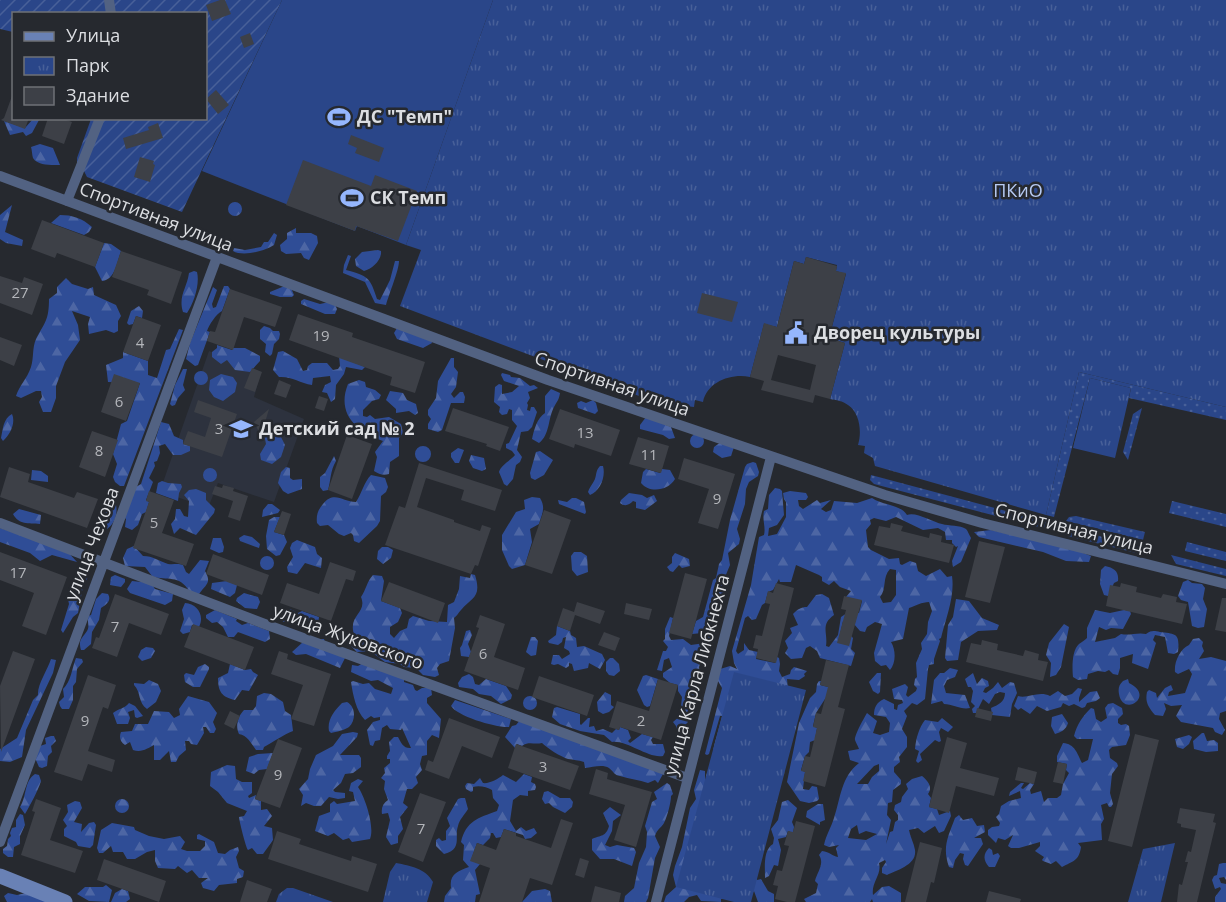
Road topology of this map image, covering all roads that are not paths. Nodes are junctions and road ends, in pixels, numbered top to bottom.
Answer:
1 (99, 120) edge
2 (0, 176) edge
3 (67, 201) junction
4 (217, 257) junction
5 (771, 457) junction
6 (0, 523) edge
7 (103, 563) junction
8 (1226, 584) edge
9 (687, 778) junction
10 (0, 842) edge
11 (0, 876) edge
12 (65, 902) edge
13 (656, 902) edge

1 - 3 street
2 - 3 street, Спортивная улица
3 - 4 street, Спортивная улица
4 - 5 street, Спортивная улица
4 - 7 street, улица Чехова
5 - 8 street, Спортивная улица
5 - 9 street, улица Карла Либкнехта
6 - 7 street, улица Жуковского
7 - 9 street, улица Жуковского
7 - 10 street, улица Чехова
9 - 13 street, улица Карла Либкнехта
11 - 12 main road

